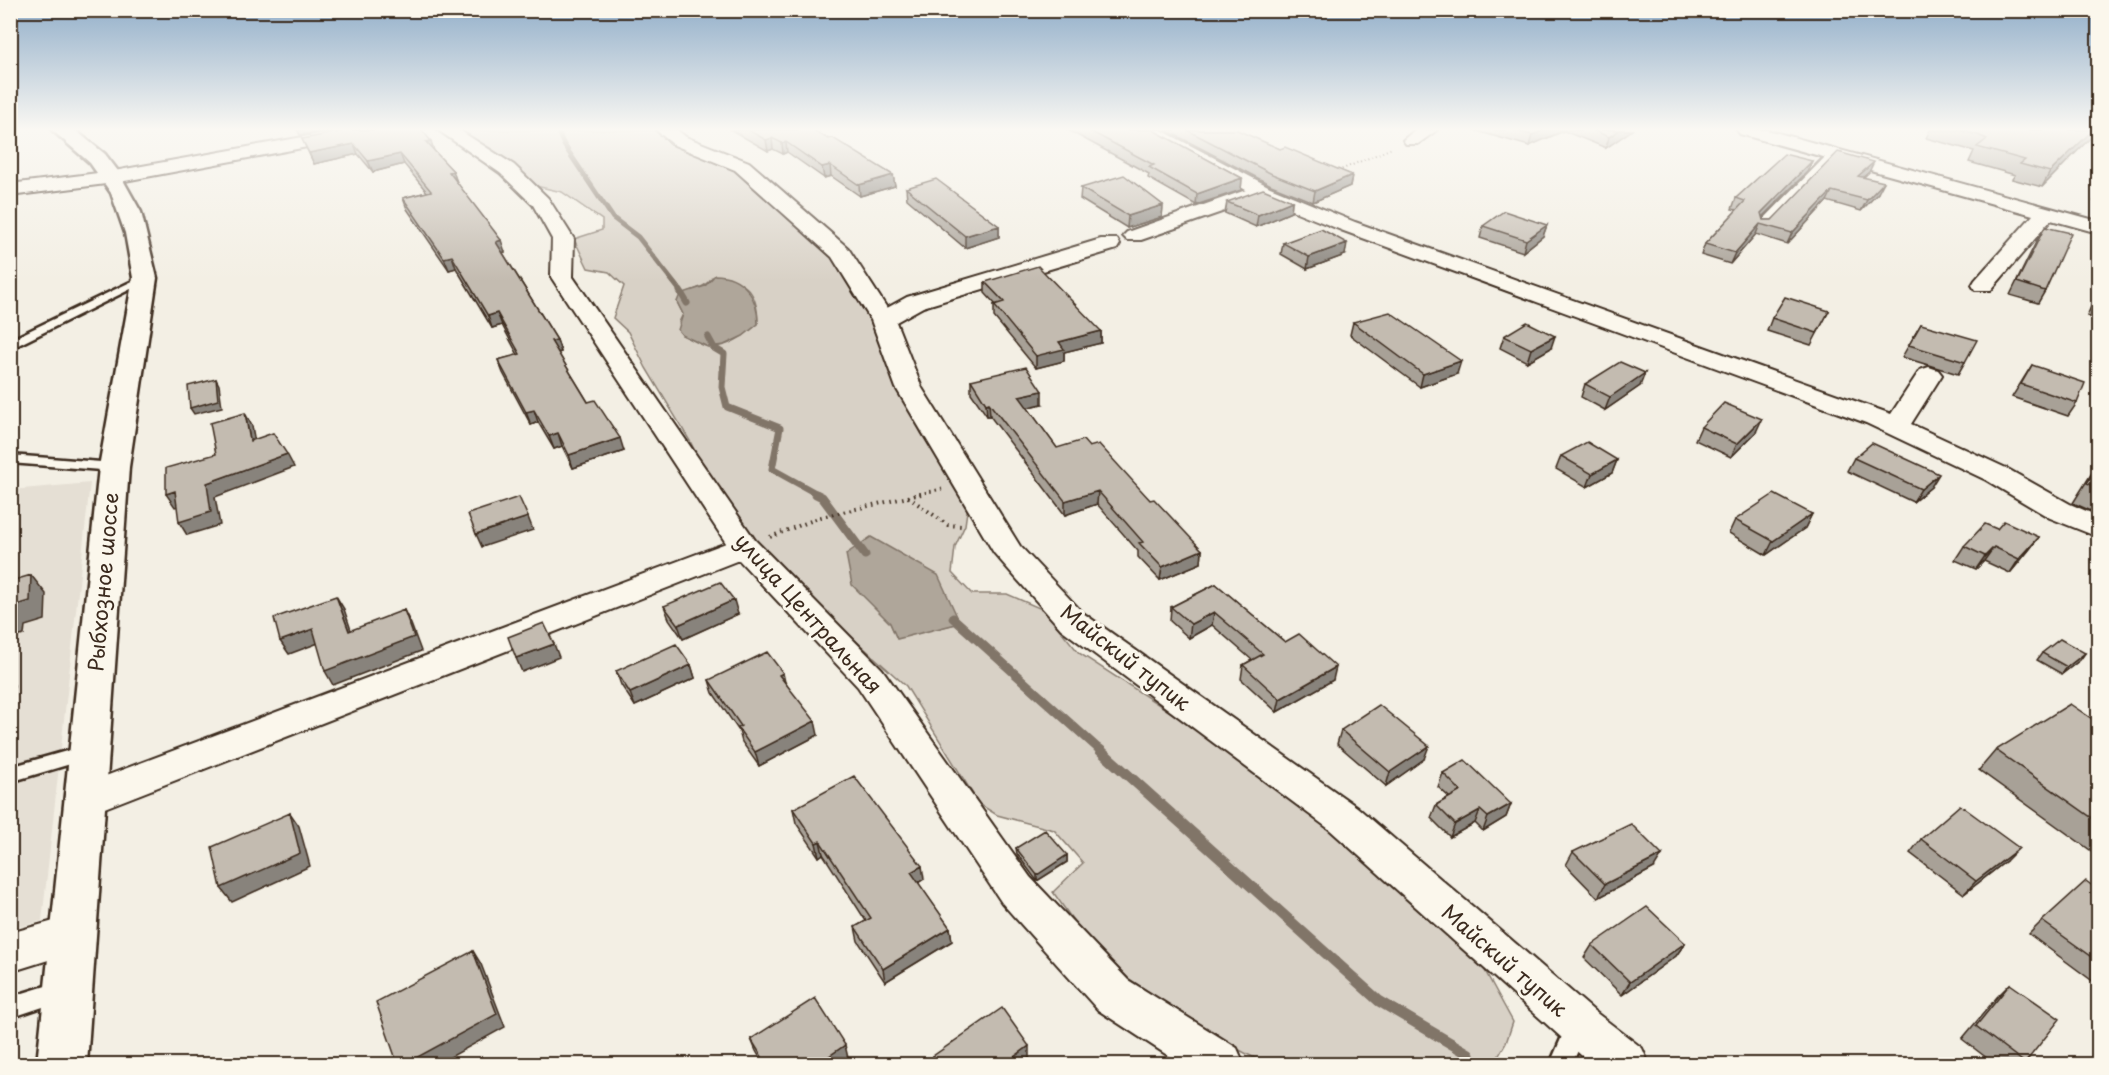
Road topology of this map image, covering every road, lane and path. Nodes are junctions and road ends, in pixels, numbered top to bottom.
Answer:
1 (89, 180) edge
2 (116, 180) edge
3 (519, 180) edge
4 (758, 180) edge
5 (1242, 180) edge
6 (1808, 180) edge
7 (1927, 180) edge
8 (10, 190) edge
9 (1263, 191) junction
10 (2046, 213) junction
11 (1762, 227) edge
12 (2098, 227) edge
13 (1134, 236) dead end
14 (1109, 243) dead end
15 (145, 278) junction
16 (1983, 285) dead end
17 (883, 320) junction
18 (10, 345) edge
19 (1929, 375) dead end
20 (1896, 427) junction
21 (10, 459) edge
22 (114, 467) junction
23 (965, 483) junction
24 (908, 497) junction
25 (993, 527) junction
26 (2098, 527) edge
27 (744, 547) junction
28 (88, 753) junction
29 (10, 775) edge
30 (84, 800) junction
31 (72, 935) junction
32 (10, 952) edge
33 (68, 989) junction
34 (10, 1008) edge
35 (1578, 1026) junction
36 (62, 1065) edge
37 (1221, 1065) edge
38 (1561, 1065) edge
39 (1626, 1065) edge

1 - 8 street
2 - 15 main road, Рыбхозное шоссе
3 - 27 street, улица Центральная
4 - 17 street, Майский тупик
5 - 9 street
6 - 11 lane
7 - 10 street
9 - 13 street
9 - 20 street
10 - 12 street
10 - 16 street
14 - 17 street
15 - 18 lane
15 - 22 main road, Рыбхозное шоссе
17 - 23 street, Майский тупик
19 - 20 street
20 - 26 street
21 - 22 lane
22 - 28 main road, Рыбхозное шоссе
23 - 24 path
23 - 25 street, Майский тупик
24 - 25 path
24 - 27 path
25 - 35 street, Майский тупик
27 - 30 street
27 - 37 street, улица Центральная
28 - 29 lane
28 - 30 main road, Рыбхозное шоссе
30 - 31 main road, Рыбхозное шоссе
31 - 32 street
31 - 33 main road, Рыбхозное шоссе
33 - 34 lane
33 - 36 main road, Рыбхозное шоссе
35 - 38 lane
35 - 39 street, Майский тупик

